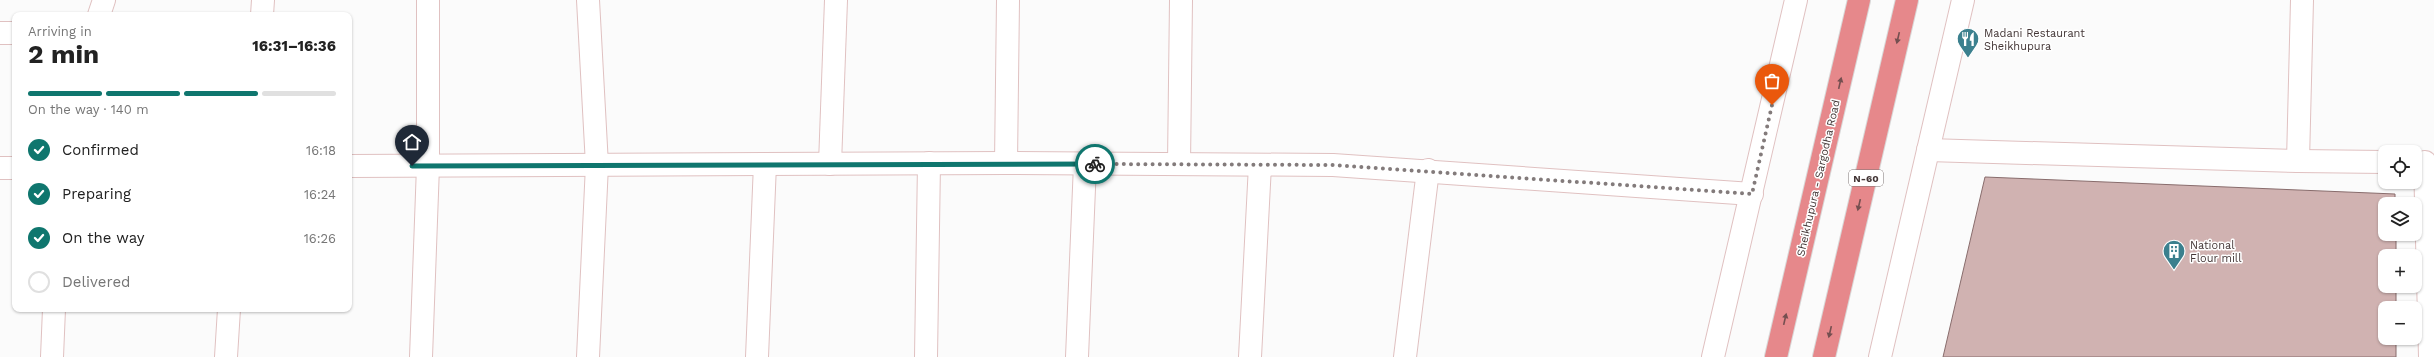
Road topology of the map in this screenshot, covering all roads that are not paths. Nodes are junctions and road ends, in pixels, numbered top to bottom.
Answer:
1 (104, 0) edge
2 (263, 0) edge
3 (428, 0) edge
4 (588, 0) edge
5 (836, 0) edge
6 (1008, 0) edge
7 (1181, 0) edge
8 (1796, 0) edge
9 (1859, 0) edge
10 (1907, 0) edge
11 (1963, 0) edge
12 (2302, 0) edge
13 (100, 12) edge
14 (262, 12) edge
15 (0, 33) edge
16 (12, 33) edge
17 (1928, 150) junction
18 (2298, 161) junction
19 (2378, 162) edge
20 (2425, 162) edge
21 (929, 163) junction
22 (1006, 163) junction
23 (765, 164) junction
24 (830, 164) junction
25 (1085, 164) junction
26 (1179, 164) junction
27 (597, 165) junction
28 (1260, 165) junction
29 (352, 166) edge
30 (428, 166) junction
31 (0, 168) edge
32 (12, 168) edge
33 (1428, 170) junction
34 (1752, 194) junction
35 (54, 312) edge
36 (229, 312) edge
37 (52, 357) edge
38 (226, 357) edge
39 (421, 357) edge
40 (588, 357) edge
41 (757, 357) edge
42 (926, 357) edge
43 (1077, 357) edge
44 (1250, 357) edge
45 (1404, 357) edge
46 (1712, 357) edge
47 (1776, 357) edge
48 (1824, 357) edge
49 (1880, 357) edge
50 (2430, 357) edge

1 - 13 street
2 - 14 street
3 - 30 street
4 - 27 street
5 - 24 street
6 - 22 street
7 - 26 street
8 - 34 street
47 -> 9 highway, Sheikhupura - Sargodha Road
10 -> 48 highway, N-60
11 - 17 street
12 - 18 street
15 - 16 street
17 - 18 street
17 - 49 street
18 - 19 street
20 - 50 street
21 - 22 street
21 - 24 street
21 - 42 street
22 - 25 street
23 - 24 street
23 - 27 street
23 - 41 street
25 - 26 street
25 - 43 street
26 - 28 street
27 - 30 street
27 - 40 street
28 - 33 street
28 - 44 street
29 - 30 street
30 - 39 street
31 - 32 street
33 - 34 street
33 - 45 street
34 - 46 street
35 - 37 street
36 - 38 street

